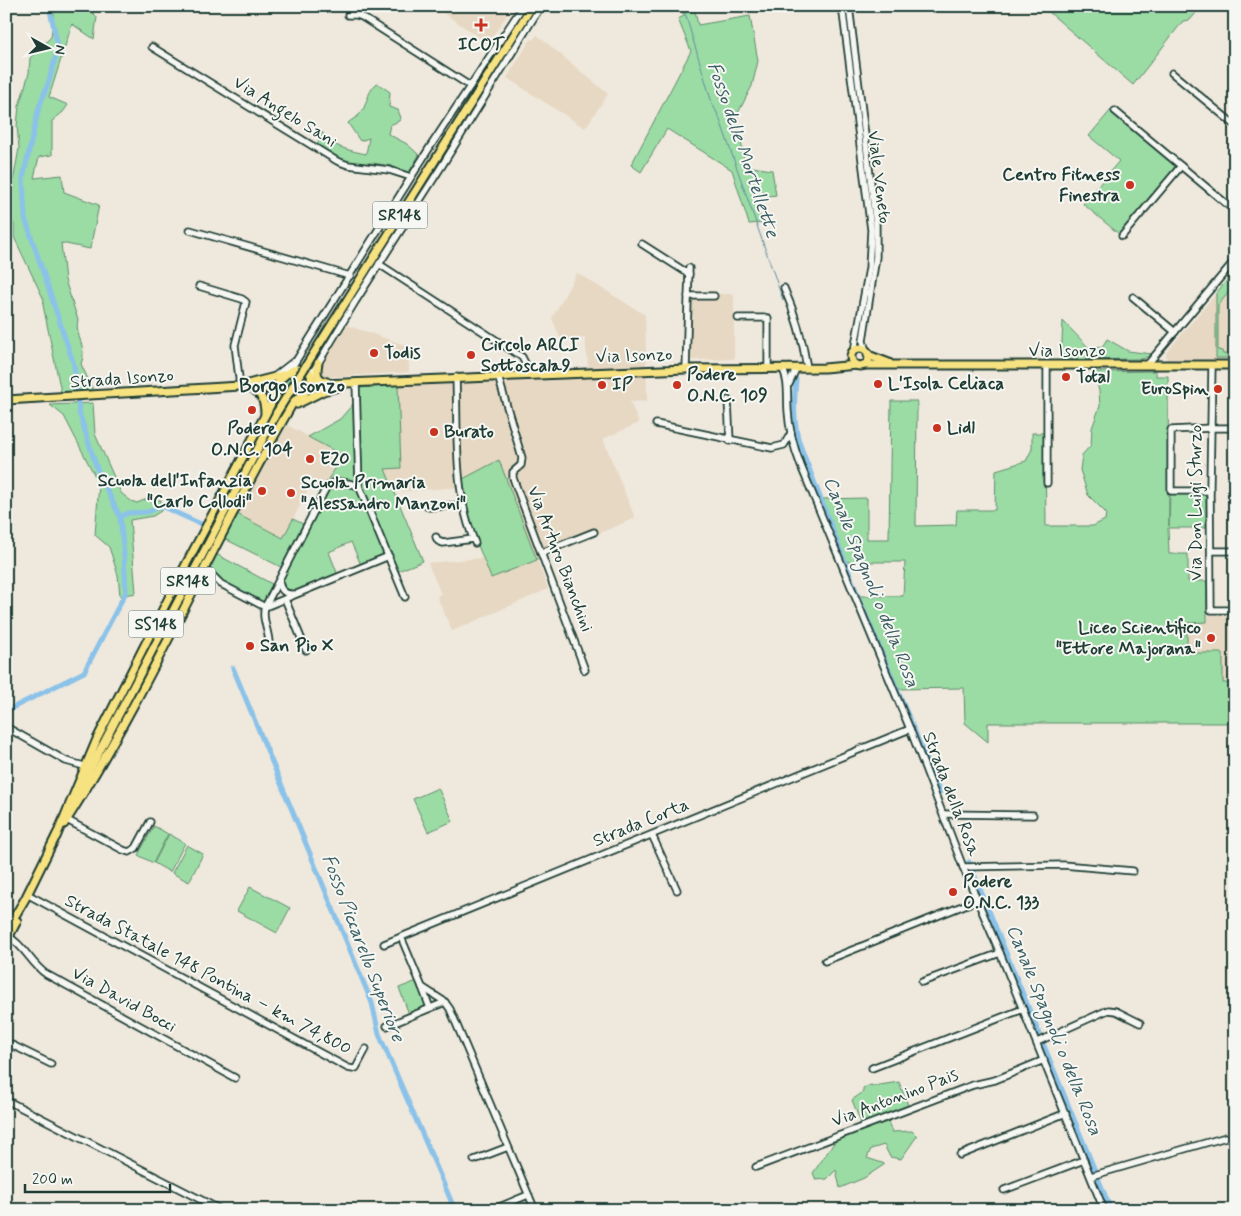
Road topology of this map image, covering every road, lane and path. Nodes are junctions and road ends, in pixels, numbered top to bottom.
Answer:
1 (523, 6) edge
2 (532, 6) edge
3 (541, 6) edge
4 (842, 6) edge
5 (848, 6) edge
6 (348, 15) dead end
7 (152, 47) dead end
8 (1172, 73) dead end
9 (470, 86) junction
10 (1115, 111) dead end
11 (1235, 125) edge
12 (1180, 166) junction
13 (411, 177) junction
14 (1235, 211) edge
15 (190, 230) dead end
16 (1122, 236) dead end
17 (642, 244) dead end
18 (1235, 260) edge
19 (379, 264) junction
20 (350, 276) junction
21 (199, 286) dead end
22 (784, 288) dead end
23 (688, 296) junction
24 (714, 296) dead end
25 (1134, 297) dead end
26 (738, 318) dead end
27 (1175, 332) junction
28 (853, 353) junction
29 (867, 353) junction
30 (300, 355) junction
31 (318, 363) junction
32 (860, 365) junction
33 (1235, 365) edge
34 (899, 366) junction
35 (1047, 366) junction
36 (1147, 366) junction
37 (1212, 366) junction
38 (768, 368) junction
39 (783, 368) junction
40 (807, 368) junction
41 (824, 368) junction
42 (686, 369) junction
43 (796, 369) junction
44 (287, 373) junction
45 (522, 375) junction
46 (498, 376) junction
47 (311, 377) junction
48 (456, 377) junction
49 (271, 379) junction
50 (356, 382) junction
51 (240, 386) junction
52 (329, 386) junction
53 (788, 386) junction
54 (251, 388) junction
55 (306, 391) junction
56 (275, 394) junction
57 (6, 400) edge
58 (728, 400) dead end
59 (294, 402) junction
60 (289, 410) junction
61 (265, 414) junction
62 (656, 424) dead end
63 (1212, 428) junction
64 (1235, 428) edge
65 (791, 433) junction
66 (730, 440) junction
67 (1047, 484) dead end
68 (359, 486) junction
69 (1210, 491) junction
70 (463, 505) junction
71 (428, 507) dead end
72 (594, 532) dead end
73 (436, 537) dead end
74 (1235, 550) edge
75 (1211, 551) junction
76 (541, 553) junction
77 (389, 556) junction
78 (204, 567) junction
79 (210, 573) joint
80 (280, 579) junction
81 (302, 592) junction
82 (405, 597) dead end
83 (285, 599) junction
84 (264, 607) junction
85 (1235, 610) edge
86 (269, 643) dead end
87 (306, 650) dead end
88 (585, 670) dead end
89 (6, 727) edge
90 (910, 729) junction
91 (84, 766) junction
92 (943, 814) junction
93 (1034, 815) dead end
94 (67, 820) junction
95 (150, 822) dead end
96 (652, 835) junction
97 (56, 837) junction
98 (963, 867) junction
99 (1133, 871) dead end
100 (677, 890) dead end
101 (26, 897) junction
102 (977, 900) junction
103 (7, 936) edge
104 (401, 937) junction
105 (384, 944) dead end
106 (1000, 953) junction
107 (825, 961) dead end
108 (922, 982) dead end
109 (422, 987) junction
110 (445, 1002) junction
111 (430, 1008) junction
112 (1024, 1009) junction
113 (1140, 1023) dead end
114 (387, 1026) dead end
115 (6, 1042) edge
116 (1037, 1042) junction
117 (366, 1049) dead end
118 (1044, 1060) junction
119 (51, 1064) dead end
120 (872, 1068) dead end
121 (235, 1078) dead end
122 (6, 1100) edge
123 (1066, 1114) junction
124 (1226, 1137) dead end
125 (508, 1147) junction
126 (960, 1155) dead end
127 (474, 1160) dead end
128 (1084, 1160) junction
129 (756, 1167) dead end
130 (1091, 1176) junction
131 (1004, 1190) dead end
132 (528, 1195) junction
133 (221, 1210) edge
134 (492, 1210) edge
135 (535, 1210) edge
136 (1104, 1210) edge

1 - 9 street
2 - 97 main road, SR148, bridge
3 - 19 street
4 - 28 street, Viale Veneto
5 - 29 street, Viale Veneto
6 - 9 street
7 - 13 street, Via Angelo Sani
8 - 11 street
9 - 13 street
10 - 12 street
12 - 14 street
12 - 16 street
13 - 20 street
15 - 20 street
17 - 23 street
18 - 27 street
19 - 31 street
19 - 45 street
20 - 30 street
21 - 51 street
22 - 40 street
23 - 24 street
23 - 42 street
25 - 27 street
26 - 38 street
27 - 36 street
28 - 29 main road, Via Isonzo
28 - 32 main road
28 - 41 main road, Via Isonzo
29 - 32 main road
29 - 34 main road, Via Isonzo
30 - 44 street
30 - 49 street
31 - 47 street
31 - 52 main road
32 - 34 main road, Via Isonzo
32 - 41 main road, Via Isonzo
33 - 37 main road, Via Isonzo
34 - 35 main road, Via Isonzo
35 - 36 main road, Via Isonzo
35 - 67 street
36 - 37 main road, Via Isonzo
37 - 63 street, Via Don Luigi Sturzo
38 - 39 main road, Via Isonzo
38 - 42 main road, Via Isonzo
39 - 43 main road, Via Isonzo
39 - 53 street, Strada della Rosa
40 - 41 main road, Via Isonzo
40 - 43 main road, Via Isonzo
42 - 45 main road, Via Isonzo
43 - 53 street, Strada della Rosa
44 - 47 main road
44 - 49 main road
44 - 56 main road
45 - 46 main road, Via Isonzo
46 - 48 main road, Via Isonzo
46 - 76 street, Via Arturo Bianchini
47 - 52 main road
47 - 55 main road
48 - 50 main road, Via Isonzo
48 - 70 street
49 - 51 main road
50 - 52 main road, Via Isonzo
50 - 68 street
51 - 54 main road
51 - 57 main road, Strada Isonzo
52 - 55 main road
52 - 60 main road
53 - 65 street, Strada della Rosa
54 - 56 main road
54 - 61 main road
55 - 59 main road
56 - 59 main road
56 - 61 main road, SS148
58 - 66 street
59 - 60 main road
60 - 78 main road
61 - 91 main road, SS148
62 - 66 street
63 - 64 street
63 - 69 street, Via Don Luigi Sturzo
63 - 69 street
65 - 66 street
65 - 90 street, Strada della Rosa
68 - 77 street
68 - 80 street
69 - 75 street, Via Don Luigi Sturzo
70 - 71 street
70 - 73 street
72 - 76 street
74 - 75 street
75 - 85 street, Via Don Luigi Sturzo
76 - 88 street, Via Arturo Bianchini
77 - 81 street
77 - 82 street
78 - 79 main road
78 - 94 main road
79 - 84 street
80 - 81 street
80 - 84 street
81 - 83 street
83 - 84 street
83 - 87 street
84 - 86 street
89 - 91 street
90 - 92 street, Strada della Rosa
90 - 96 street, Strada Corta
91 - 97 main road, SS148
92 - 93 street
92 - 98 street, Strada della Rosa
94 - 95 street
94 - 97 main road
96 - 100 street
96 - 104 street, Strada Corta
97 - 101 main road, SR148
98 - 99 street
98 - 102 street, Strada della Rosa
101 - 103 main road, SR148
101 - 117 street, Strada Statale 148 Pontina – km 74,800
102 - 106 street, Strada della Rosa
102 - 107 street
103 - 121 street, Via David Bocci
104 - 105 street, Strada Corta
104 - 109 street
106 - 108 street
106 - 112 street, Strada della Rosa
109 - 110 street
109 - 111 street
110 - 111 street
110 - 125 street
111 - 114 street
112 - 116 street, Strada della Rosa
112 - 120 street
113 - 116 street
115 - 119 street
116 - 118 street, Strada della Rosa
118 - 123 street, Strada della Rosa
118 - 129 street, Via Antonino Pais
122 - 133 street
123 - 126 street
123 - 128 street, Strada della Rosa
124 - 130 street
125 - 127 street
125 - 132 street
128 - 130 street, Strada della Rosa
128 - 131 street
130 - 136 street, Strada della Rosa
132 - 134 street
132 - 135 street

